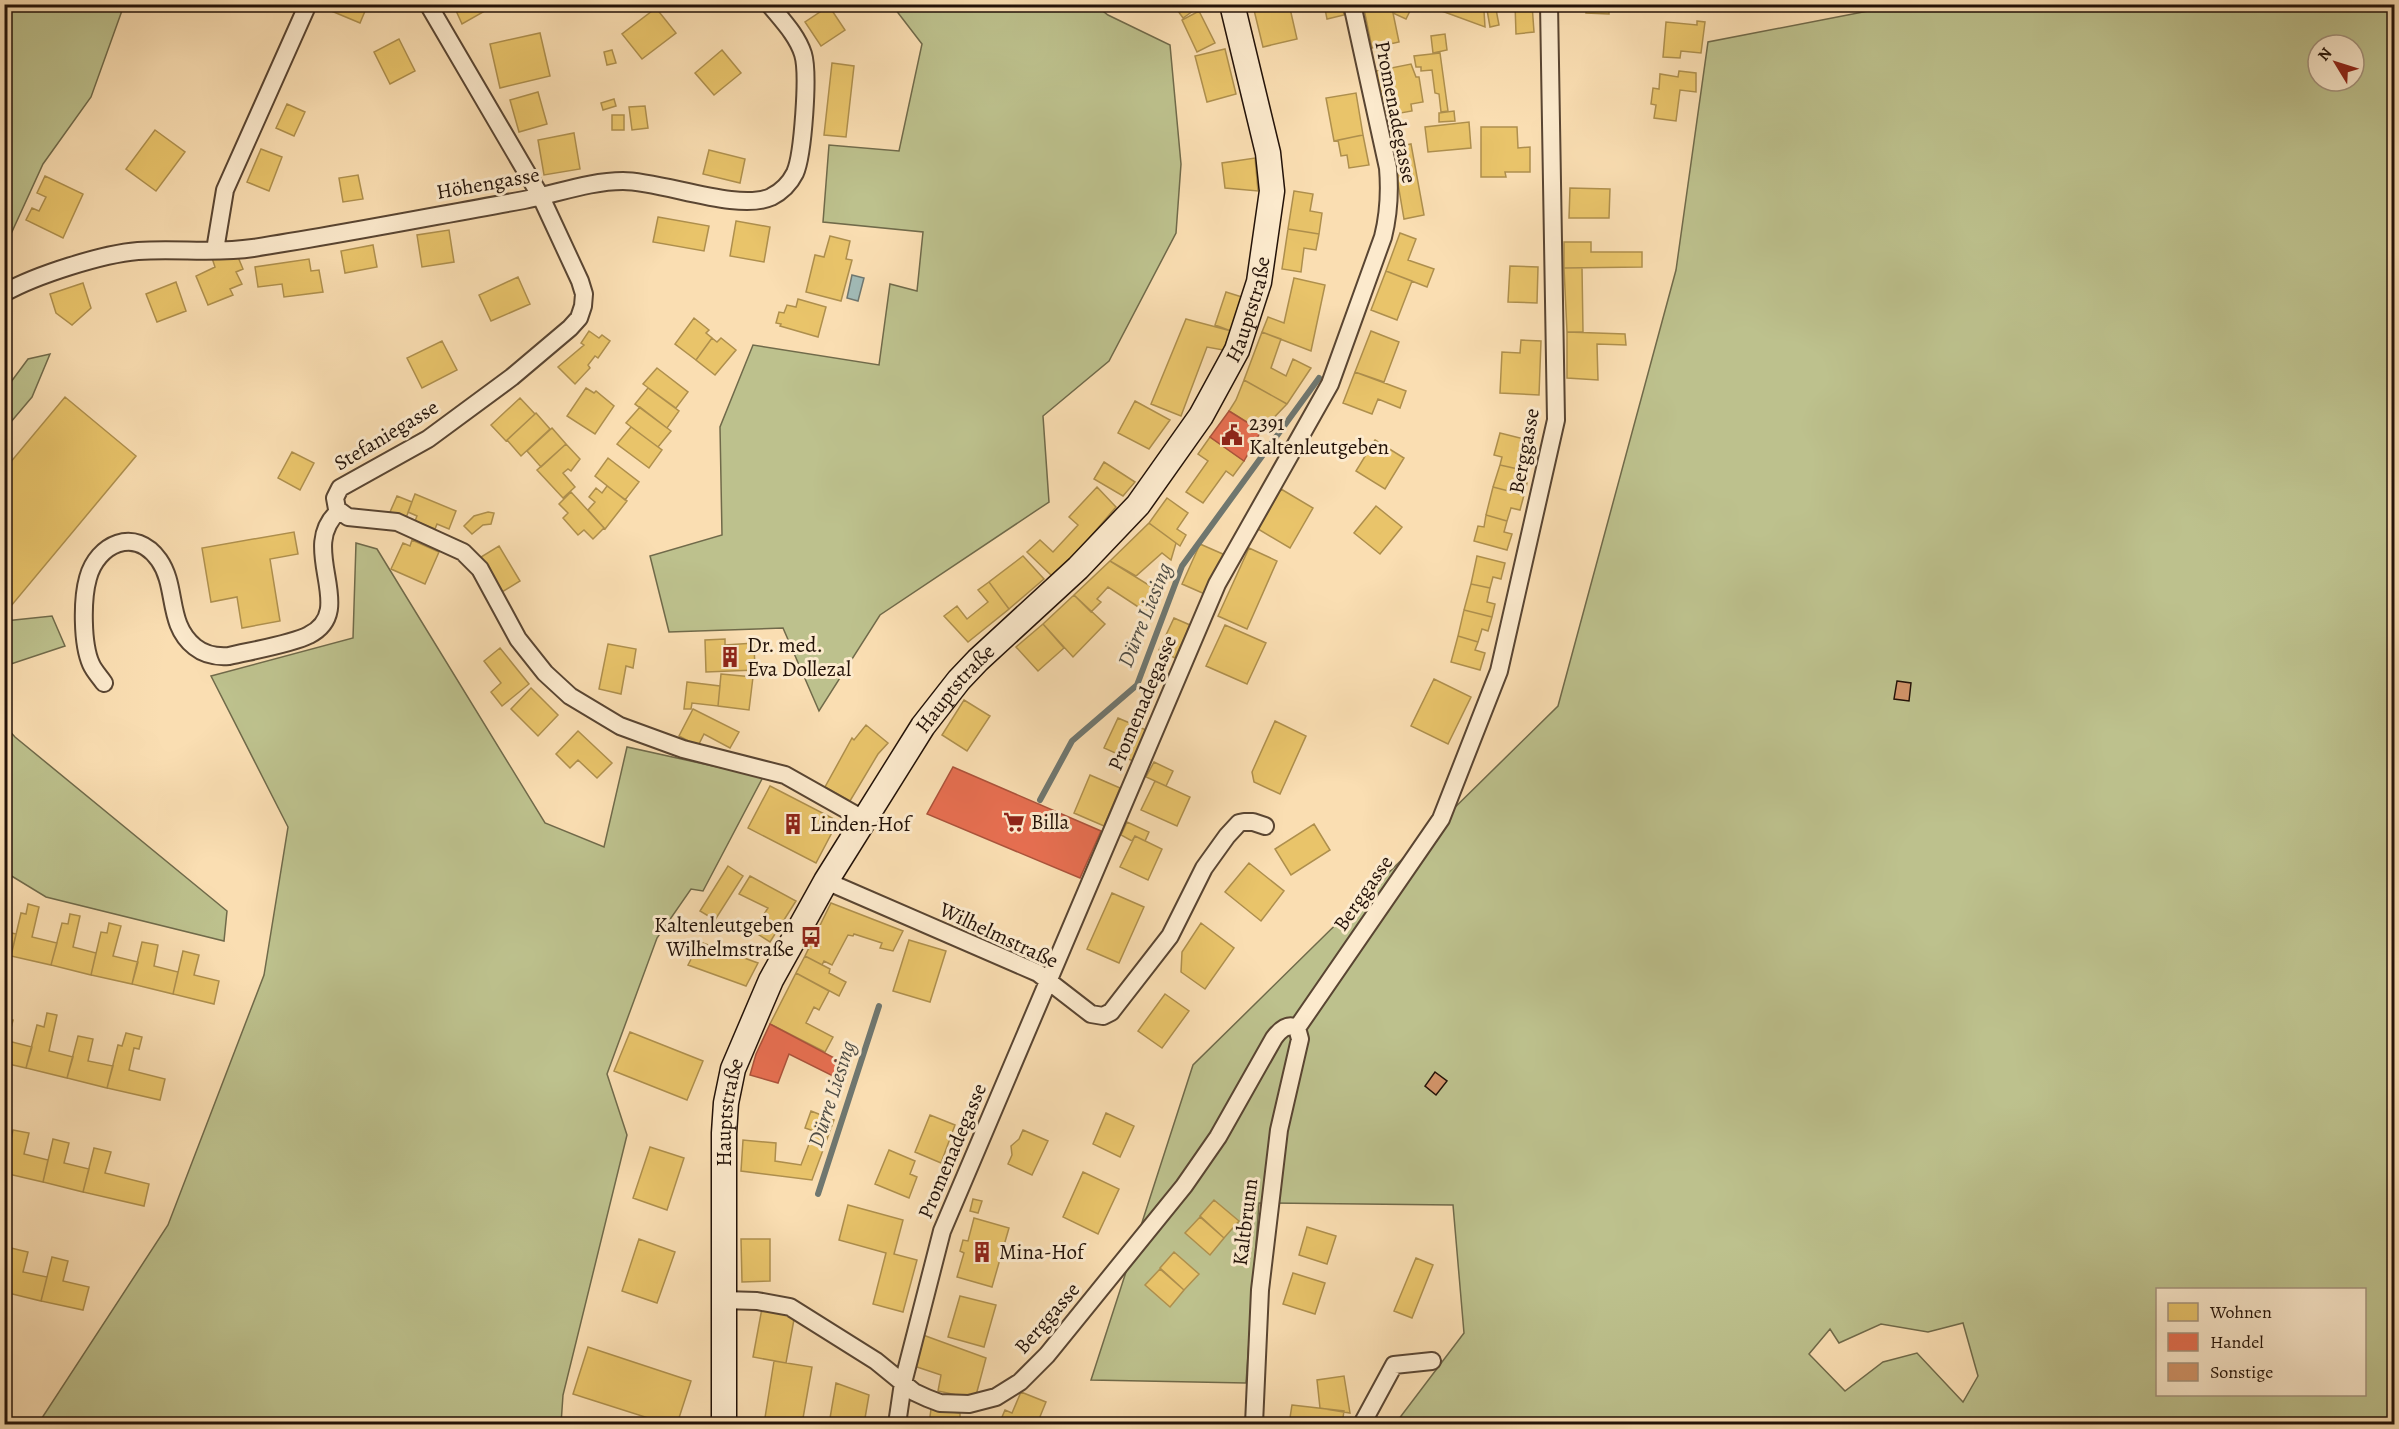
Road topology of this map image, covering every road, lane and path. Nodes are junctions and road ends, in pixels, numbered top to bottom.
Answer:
1 (308, 4) edge
2 (428, 4) edge
3 (769, 4) edge
4 (1232, 4) edge
5 (1352, 4) edge
6 (1549, 4) edge
7 (541, 197) junction
8 (215, 250) junction
9 (4, 293) edge
10 (339, 511) junction
11 (104, 683) dead end
12 (863, 819) junction
13 (1265, 826) dead end
14 (825, 881) junction
15 (1048, 980) junction
16 (1297, 1028) junction
17 (723, 1300) junction
18 (1432, 1361) dead end
19 (903, 1383) junction
20 (724, 1425) edge
21 (897, 1425) edge
22 (1254, 1425) edge
23 (1362, 1425) edge

1 - 8 street
2 - 7 street, Stefaniegasse
3 - 7 street, Höhengasse
4 - 12 main road, Hauptstraße
5 - 15 street, Promenadegasse
6 - 16 street, Berggasse
7 - 8 street, Höhengasse
7 - 10 street, Stefaniegasse
8 - 9 street, Höhengasse
10 - 11 street
10 - 12 street
12 - 14 main road, Hauptstraße
13 - 15 street, Wilhelmstraße
14 - 15 street, Wilhelmstraße
14 - 17 main road, Hauptstraße
15 - 19 street, Promenadegasse
16 - 19 street, Berggasse
16 - 22 street, Kaltbrunn
17 - 19 street, Berggasse
17 - 20 main road, Hauptstraße
18 - 23 street
19 - 21 street, Promenadegasse

